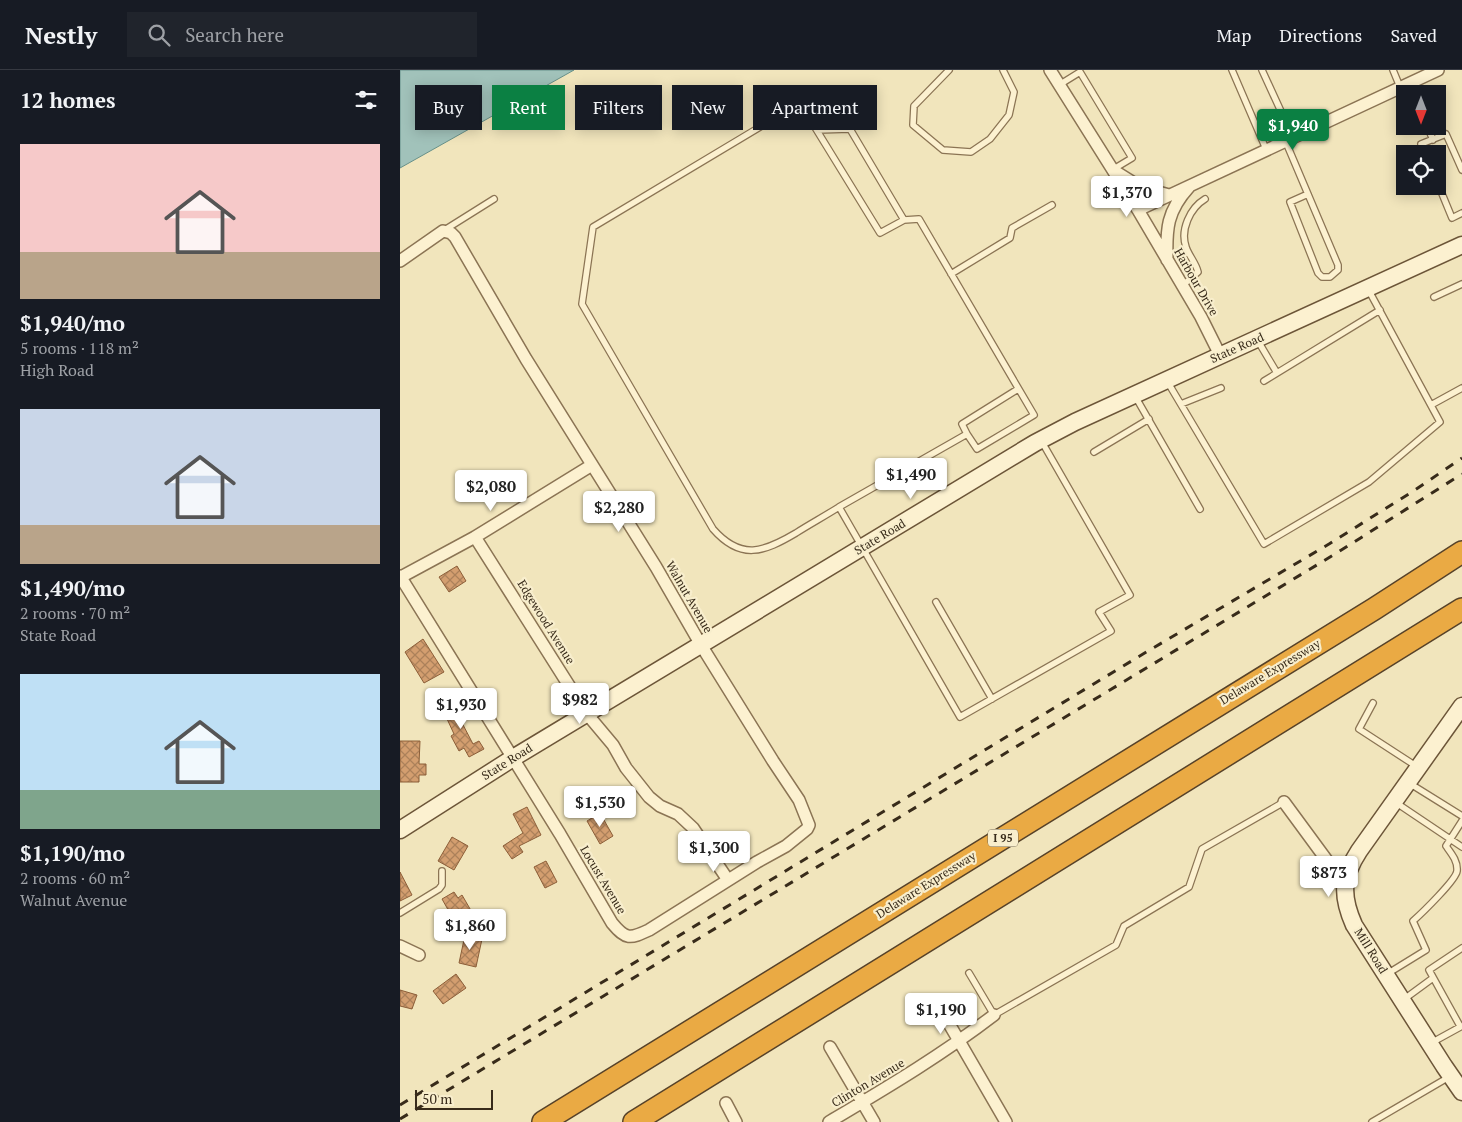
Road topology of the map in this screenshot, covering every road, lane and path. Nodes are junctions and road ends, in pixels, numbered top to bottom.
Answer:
1 (949, 70) edge
2 (1003, 70) edge
3 (1232, 70) edge
4 (1262, 70) edge
5 (1393, 70) edge
6 (1438, 70) edge
7 (1051, 71) edge
8 (1059, 85) junction
9 (1405, 85) edge
10 (1412, 85) edge
11 (1396, 93) edge
12 (755, 130) edge
13 (817, 130) edge
14 (851, 130) edge
15 (1258, 130) junction
16 (1431, 135) edge
17 (1285, 140) junction
18 (1433, 140) junction
19 (1420, 145) edge
20 (1266, 149) junction
21 (1112, 170) junction
22 (1462, 170) edge
23 (1190, 185) junction
24 (1308, 194) junction
25 (1169, 195) junction
26 (1443, 195) edge
27 (494, 199) dead end
28 (1205, 199) dead end
29 (1052, 205) dead end
30 (1138, 210) junction
31 (1462, 213) edge
32 (904, 220) junction
33 (443, 231) junction
34 (1462, 245) edge
35 (400, 261) edge
36 (1168, 262) junction
37 (951, 274) junction
38 (1462, 284) edge
39 (1182, 286) junction
40 (1368, 288) junction
41 (1434, 297) dead end
42 (1380, 310) junction
43 (1256, 339) junction
44 (1220, 355) junction
45 (1277, 373) junction
46 (1166, 379) junction
47 (1264, 381) dead end
48 (1221, 388) dead end
49 (1462, 388) edge
50 (1018, 389) junction
51 (1134, 394) junction
52 (1181, 404) junction
53 (1431, 404) junction
54 (1149, 419) junction
55 (967, 434) junction
56 (1041, 440) junction
57 (1094, 452) dead end
58 (592, 465) junction
59 (839, 507) junction
60 (1200, 509) dead end
61 (475, 537) junction
62 (862, 548) junction
63 (1462, 552) edge
64 (400, 576) edge
65 (936, 602) dead end
66 (1462, 610) edge
67 (701, 645) junction
68 (992, 699) junction
69 (1373, 703) dead end
70 (1462, 706) edge
71 (587, 714) junction
72 (513, 758) junction
73 (1418, 767) junction
74 (1407, 782) junction
75 (1394, 801) junction
76 (1284, 802) joint
77 (1462, 816) edge
78 (1462, 821) edge
79 (400, 830) edge
80 (1450, 839) junction
81 (1462, 846) edge
82 (442, 872) dead end
83 (728, 880) junction
84 (1345, 885) junction
85 (400, 913) edge
86 (400, 946) edge
87 (1462, 948) edge
88 (418, 955) dead end
89 (969, 973) dead end
90 (1386, 975) junction
91 (1433, 978) junction
92 (1402, 1001) junction
93 (944, 1015) dead end
94 (994, 1015) junction
95 (1461, 1026) edge
96 (960, 1042) junction
97 (1430, 1044) junction
98 (830, 1047) dead end
99 (1450, 1076) junction
100 (1462, 1092) edge
101 (862, 1102) junction
102 (726, 1103) dead end
103 (543, 1122) edge
104 (634, 1122) edge
105 (736, 1122) edge
106 (829, 1122) edge
107 (874, 1122) edge
108 (1006, 1122) edge
109 (1372, 1122) edge

1 - 2 lane
3 - 15 lane
4 - 15 lane
5 - 9 lane
6 - 10 street
7 - 8 street, Harbour Drive
8 - 21 street, Harbour Drive
8 - 21 lane
11 - 17 street
12 - 59 lane
13 - 32 lane
14 - 32 lane
15 - 20 lane
16 - 18 lane
17 - 20 street
17 - 24 lane
18 - 19 lane
18 - 22 lane
20 - 23 street
21 - 25 street
21 - 30 street, Harbour Drive
23 - 25 street
23 - 36 street
24 - 24 lane
25 - 30 street
26 - 31 lane
27 - 33 lane
28 - 39 lane
29 - 37 lane
30 - 36 street, Harbour Drive
32 - 37 lane
33 - 35 street
33 - 58 street, Walnut Avenue
34 - 40 main road, State Road
36 - 39 street, Harbour Drive
37 - 50 lane
38 - 41 lane
39 - 44 street, Harbour Drive
40 - 42 lane
40 - 43 main road, State Road
42 - 45 lane
42 - 53 lane
43 - 44 main road, State Road
43 - 45 lane
44 - 46 main road, State Road
45 - 47 lane
46 - 51 main road, State Road
46 - 52 lane
48 - 52 lane
49 - 53 lane
50 - 55 lane
50 - 55 lane
51 - 54 lane
51 - 56 main road, State Road
52 - 53 lane
54 - 57 lane
54 - 60 lane
55 - 59 lane
56 - 62 main road, State Road
56 - 68 lane
58 - 61 street
58 - 67 street, Walnut Avenue
59 - 62 lane
61 - 64 street
61 - 71 street, Edgewood Avenue
62 - 67 main road, State Road
62 - 68 lane
63 - 103 highway, Delaware Expressway / I 95
64 - 72 street, Locust Avenue
65 - 68 lane
66 - 104 highway
67 - 71 main road, State Road
67 - 83 street, Walnut Avenue
69 - 73 lane
70 - 73 main road, Mill Road
71 - 72 main road, State Road
71 - 83 street, Edgewood Avenue
72 - 79 main road, State Road
72 - 83 street, Locust Avenue
73 - 74 main road, Mill Road
74 - 75 main road, Mill Road
74 - 77 lane
75 - 80 lane
75 - 84 main road, Mill Road
76 - 84 street
76 - 94 lane
78 - 80 lane
80 - 81 lane
80 - 90 lane
82 - 85 lane
84 - 90 main road, Mill Road
86 - 88 street
87 - 91 lane
89 - 94 lane
90 - 92 main road, Mill Road
91 - 92 lane
91 - 95 lane
92 - 97 main road, Mill Road
93 - 96 street
94 - 96 street, Clinton Avenue
95 - 97 lane
96 - 101 street, Clinton Avenue
96 - 108 street
97 - 99 main road, Mill Road
98 - 101 street
99 - 100 main road, Mill Road
99 - 109 lane
101 - 106 street, Clinton Avenue
101 - 107 street
102 - 105 street

